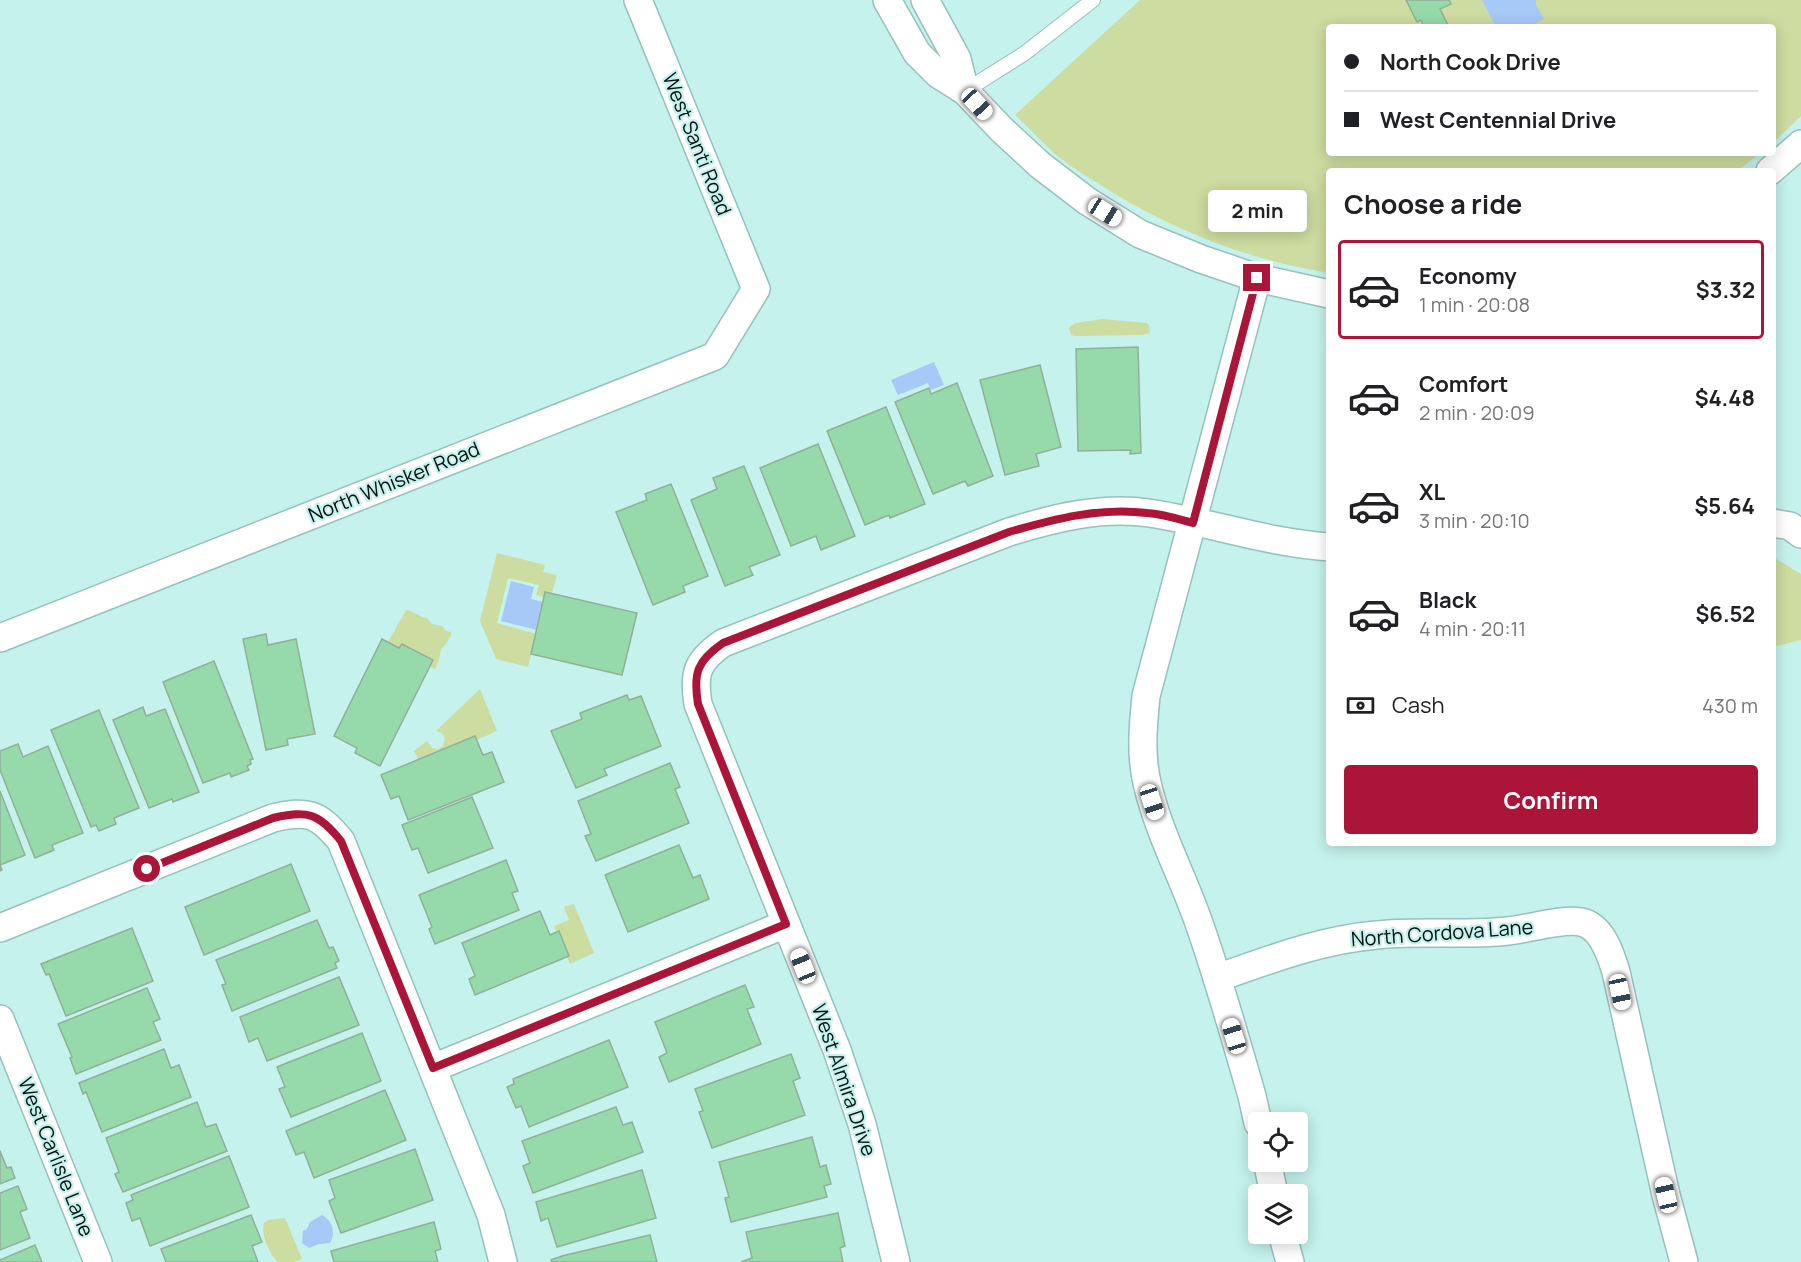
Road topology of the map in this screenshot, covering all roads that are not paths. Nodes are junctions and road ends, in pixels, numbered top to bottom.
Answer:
1 (638, 0) edge
2 (887, 0) edge
3 (925, 0) edge
4 (1093, 0) edge
5 (965, 91) junction
6 (1801, 144) edge
7 (1773, 168) edge
8 (1257, 278) junction
9 (756, 289) joint
10 (1326, 293) edge
11 (1193, 523) junction
12 (1326, 547) edge
13 (0, 638) edge
14 (786, 924) junction
15 (0, 928) edge
16 (1216, 978) junction
17 (0, 1019) edge
18 (433, 1068) junction
19 (1255, 1112) edge
20 (1285, 1244) edge
21 (98, 1262) edge
22 (503, 1262) edge
23 (896, 1262) edge
24 (1290, 1262) edge
25 (1684, 1262) edge

1 - 9 street, West Santi Road
2 - 5 street
3 - 5 street
4 - 5 lane
5 - 8 street
6 - 7 street
8 - 10 street
8 - 11 street
9 - 13 street, North Whisker Road
11 - 12 street
11 - 14 street, West Almira Drive
11 - 16 street
14 - 18 street
14 - 23 street, West Almira Drive
15 - 18 street
16 - 19 street
16 - 25 street, North Cordova Lane
17 - 21 street, West Carlisle Lane
18 - 22 street
20 - 24 street

